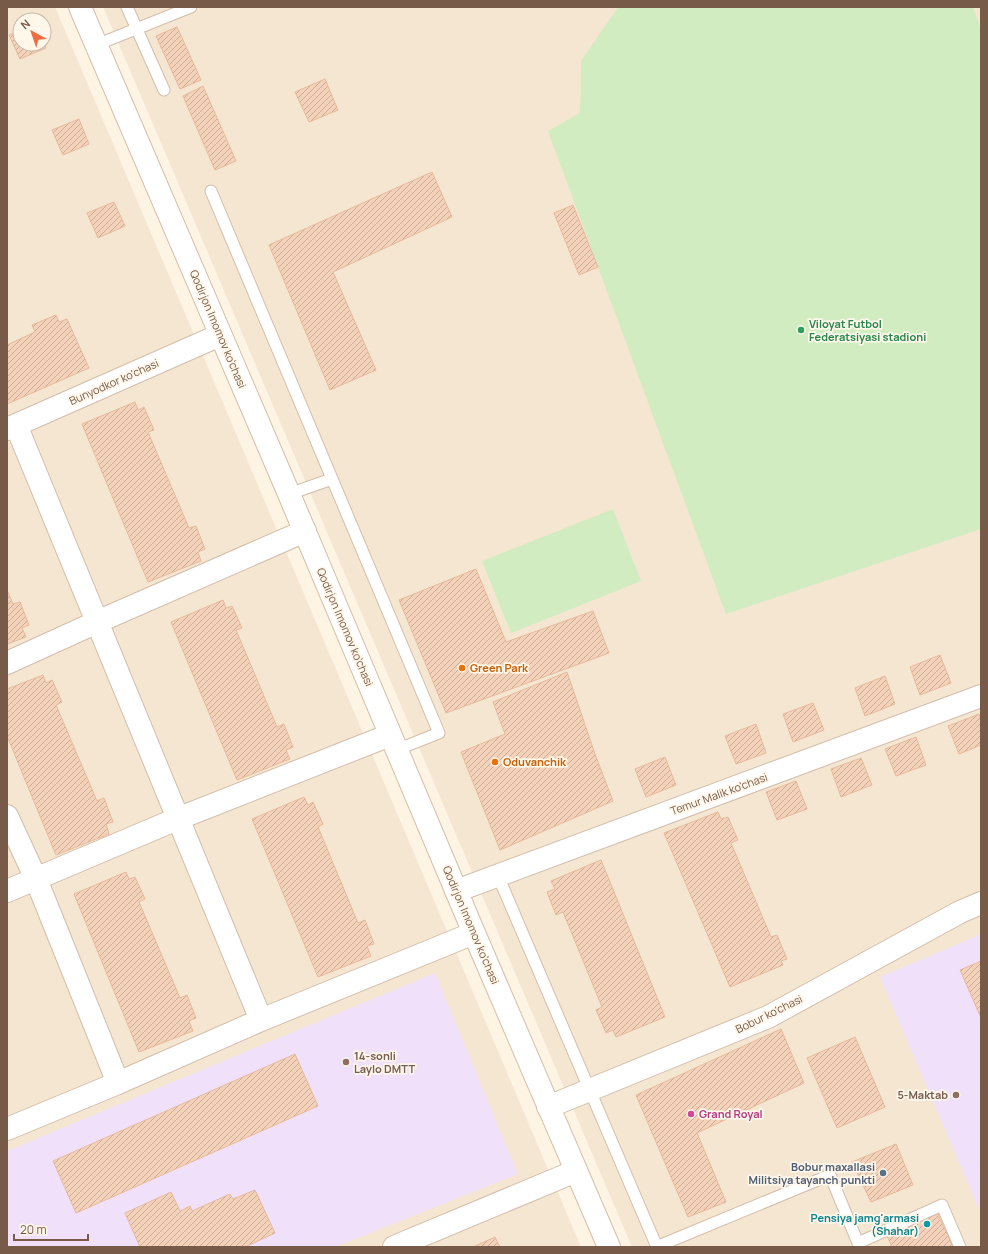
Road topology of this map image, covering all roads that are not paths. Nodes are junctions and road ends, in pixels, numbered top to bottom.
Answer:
1 (80, 7) edge
2 (127, 7) edge
3 (191, 7) edge
4 (136, 29) junction
5 (96, 45) junction
6 (164, 90) dead end
7 (211, 192) dead end
8 (220, 335) junction
9 (11, 427) edge
10 (332, 479) junction
11 (289, 494) junction
12 (305, 531) junction
13 (97, 622) junction
14 (7, 663) edge
15 (981, 696) edge
16 (393, 742) junction
17 (7, 816) edge
18 (177, 819) junction
19 (498, 876) junction
20 (36, 879) junction
21 (7, 891) edge
22 (456, 891) junction
23 (981, 903) edge
24 (474, 933) junction
25 (261, 1020) junction
26 (118, 1083) junction
27 (548, 1107) junction
28 (7, 1129) edge
29 (576, 1171) junction
30 (394, 1247) edge
31 (609, 1247) edge
32 (657, 1247) edge
33 (960, 1247) edge

1 - 5 street, Qodirjon Imomov ko'chasi
2 - 4 lane
3 - 4 lane
4 - 5 lane
4 - 6 lane
5 - 8 street, Qodirjon Imomov ko'chasi
7 - 10 lane
8 - 9 street, Bunyodkor ko'chasi
8 - 11 street, Qodirjon Imomov ko'chasi
9 - 13 street
10 - 11 lane
10 - 16 lane
11 - 12 street, Qodirjon Imomov ko'chasi
12 - 13 street
12 - 16 street, Qodirjon Imomov ko'chasi
13 - 14 street
13 - 18 street
15 - 19 street, Temur Malik ko'chasi
16 - 18 street
16 - 22 street, Qodirjon Imomov ko'chasi
17 - 20 street
18 - 20 street
18 - 25 street
19 - 22 street, Temur Malik ko'chasi
19 - 32 lane
20 - 21 street
20 - 26 street
22 - 24 street, Qodirjon Imomov ko'chasi
23 - 27 street, Bobur ko'chasi
24 - 25 street
24 - 27 street, Qodirjon Imomov ko'chasi
25 - 26 street
26 - 28 street
27 - 29 street, Qodirjon Imomov ko'chasi
29 - 30 street
29 - 31 street, Qodirjon Imomov ko'chasi
32 - 33 lane

